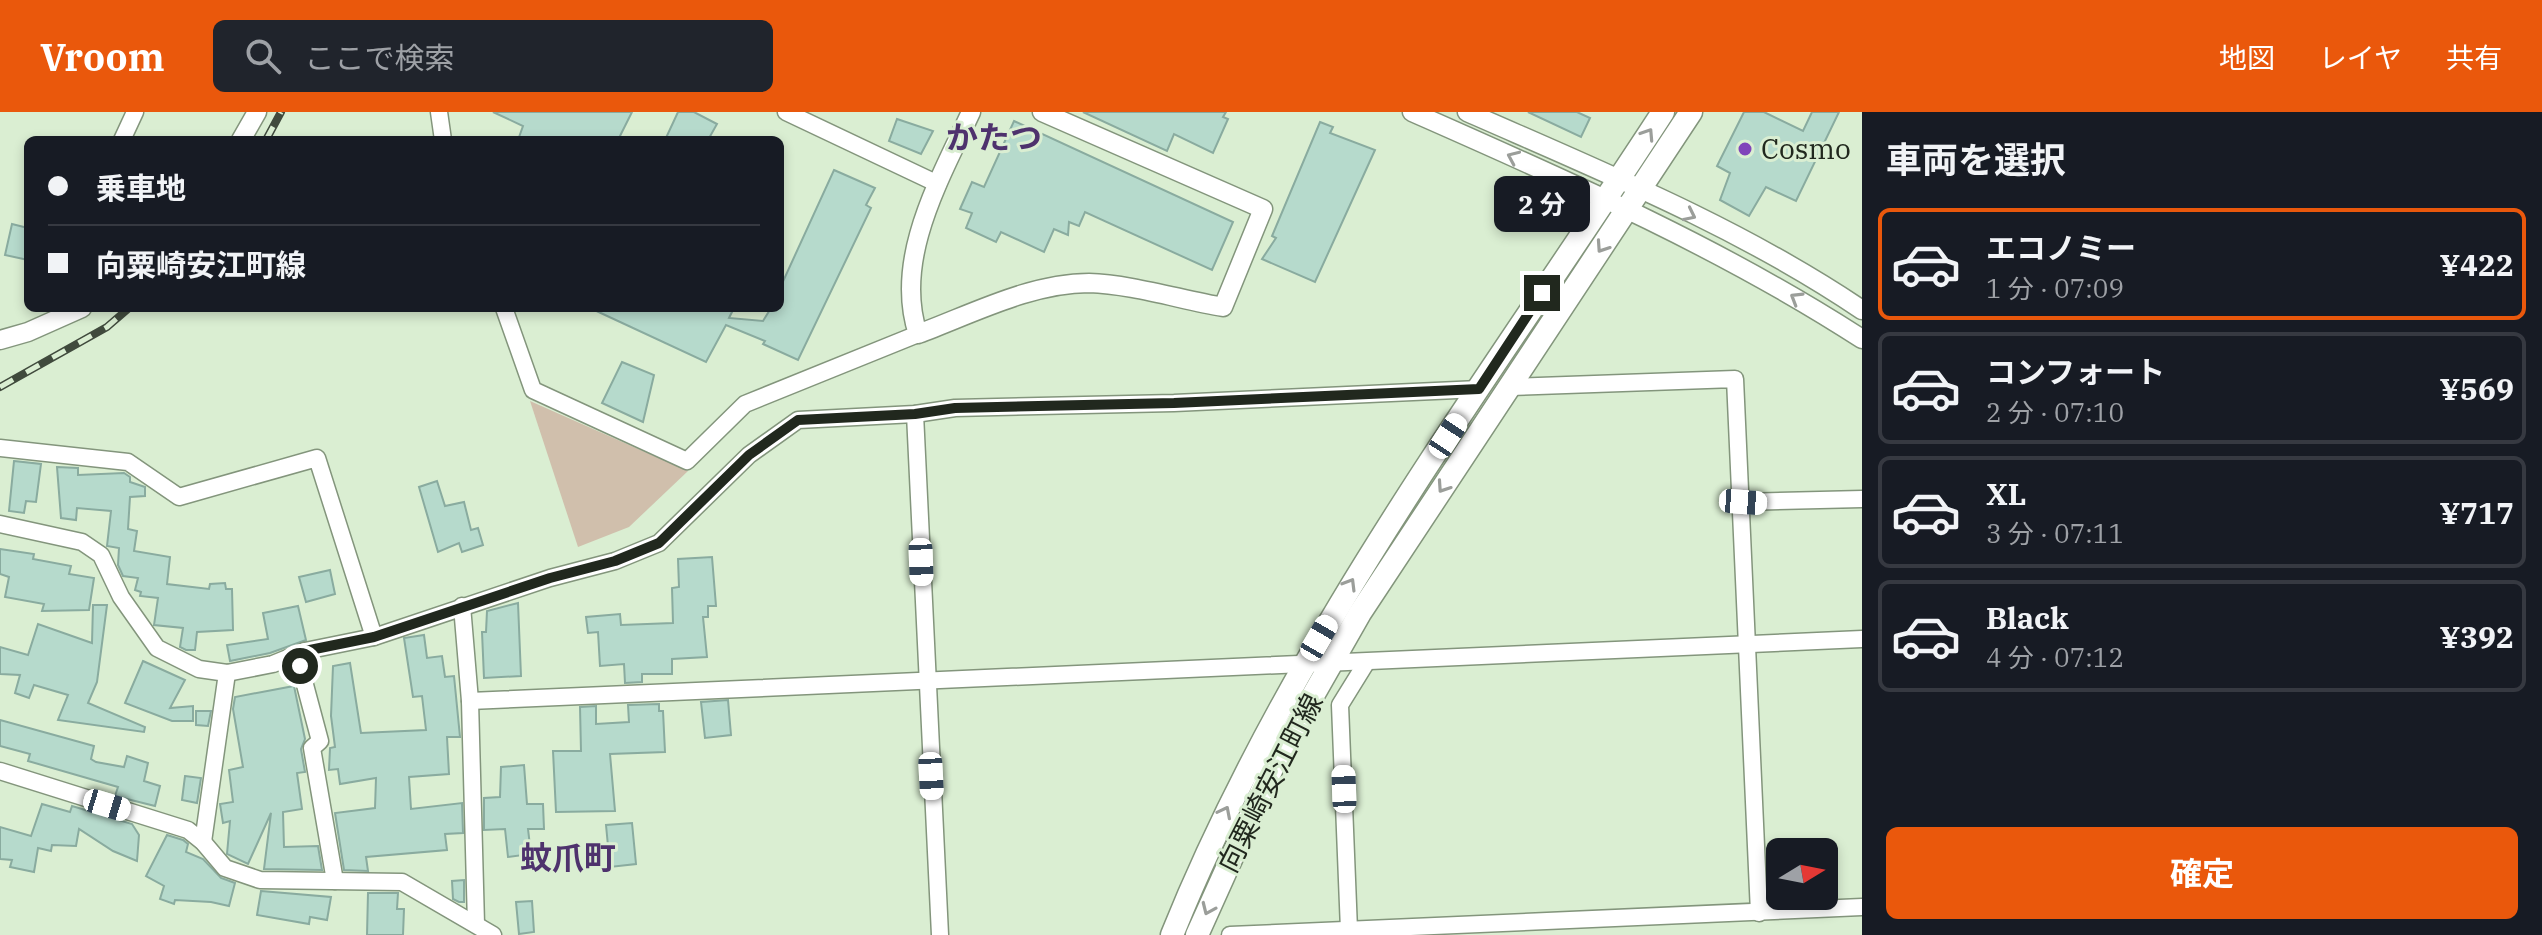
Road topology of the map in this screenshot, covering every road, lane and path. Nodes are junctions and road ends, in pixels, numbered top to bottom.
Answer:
1 (135, 112) edge
2 (257, 112) edge
3 (439, 112) edge
4 (786, 112) edge
5 (971, 112) edge
6 (1042, 112) edge
7 (1412, 112) edge
8 (1467, 112) edge
9 (1663, 112) edge
10 (1691, 112) edge
11 (124, 136) edge
12 (243, 136) edge
13 (442, 136) edge
14 (938, 184) junction
15 (1623, 194) junction
16 (1862, 310) edge
17 (73, 312) edge
18 (505, 312) edge
19 (918, 334) junction
20 (1862, 339) edge
21 (0, 340) edge
22 (1510, 387) junction
23 (1479, 389) junction
24 (915, 414) junction
25 (0, 448) edge
26 (1862, 499) edge
27 (1743, 502) junction
28 (0, 524) edge
29 (462, 606) junction
30 (374, 637) junction
31 (1862, 639) edge
32 (1746, 646) junction
33 (305, 651) junction
34 (1333, 662) junction
35 (1306, 663) junction
36 (1366, 663) junction
37 (227, 673) junction
38 (926, 680) junction
39 (470, 701) junction
40 (0, 771) edge
41 (203, 842) junction
42 (335, 881) junction
43 (1862, 907) edge
44 (1759, 913) junction
45 (476, 924) junction
46 (1349, 930) junction
47 (493, 935) edge
48 (940, 935) edge
49 (1172, 935) edge
50 (1197, 935) edge
51 (1230, 935) edge

1 - 11 street
2 - 12 street
3 - 13 street
4 - 14 street
5 - 14 street
6 - 19 street
15 -> 7 street
8 - 15 street
15 -> 9 main road, 向粟崎安江町線
10 - 15 main road, 向粟崎安江町線
14 - 19 street
15 -> 16 street
20 -> 15 street
15 -> 22 main road, 向粟崎安江町線
15 - 23 main road, 向粟崎安江町線
17 - 21 street
18 - 19 street
22 - 27 street
22 -> 34 main road, 向粟崎安江町線
23 - 24 street
35 -> 23 main road, 向粟崎安江町線
24 - 29 street
24 - 38 street
25 - 30 street
26 - 27 street
27 - 32 street
28 - 37 street
29 - 30 street
29 - 39 street
30 - 33 street
31 - 32 street
32 - 36 street
32 - 44 street
33 - 37 street
33 - 42 street
34 - 35 street
34 - 36 street
34 -> 50 main road, 向粟崎安江町線
35 - 38 street
49 -> 35 main road, 向粟崎安江町線
36 - 46 street
37 - 41 street
38 - 39 street
38 - 48 street
39 - 45 street
40 - 41 street
41 - 42 street
42 - 45 street
43 - 44 street
44 - 46 street
45 - 47 street
46 - 51 street

